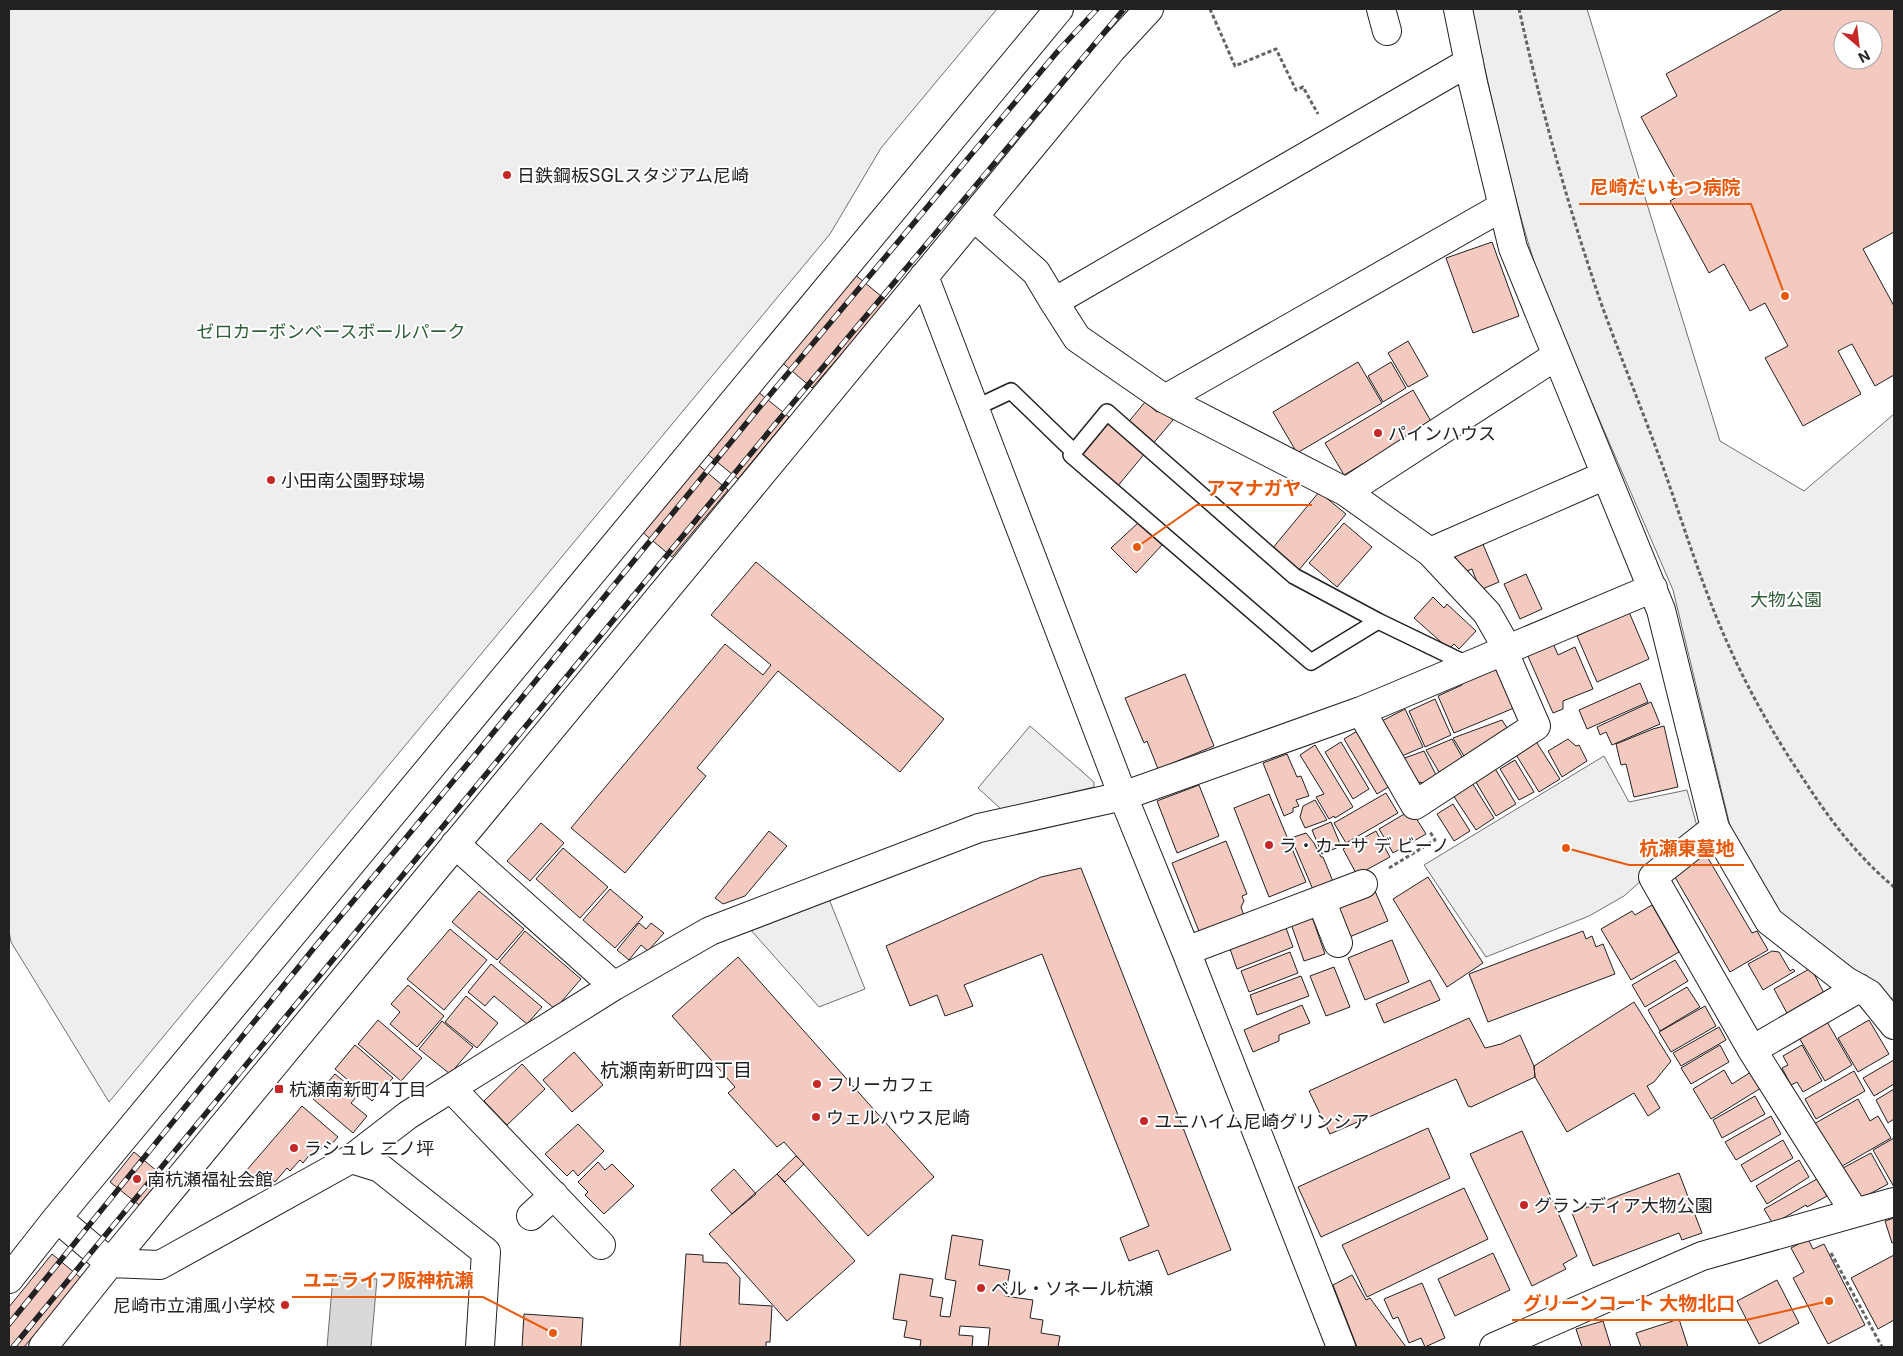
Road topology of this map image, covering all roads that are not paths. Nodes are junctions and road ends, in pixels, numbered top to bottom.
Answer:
1 (1059, 9) edge
2 (1149, 9) edge
3 (1458, 9) edge
4 (1469, 62) junction
5 (1502, 206) junction
6 (974, 217) junction
7 (924, 276) junction
8 (1054, 302) junction
9 (1556, 356) junction
10 (1165, 399) junction
11 (975, 408) junction
12 (1074, 452) junction
13 (1606, 475) junction
14 (1346, 492) junction
15 (1430, 552) junction
16 (1653, 588) junction
17 (1378, 621) junction
18 (1505, 649) junction
19 (1469, 665) junction
20 (1361, 711) junction
21 (1122, 796) junction
22 (1715, 828) junction
23 (456, 844) junction
24 (1363, 884) road end
25 (1321, 900) junction
26 (1338, 943) dead end
27 (1186, 952) junction
28 (614, 986) junction
29 (1859, 988) junction
30 (1894, 1025) edge
31 (1752, 1050) junction
32 (452, 1088) junction
33 (351, 1159) junction
34 (554, 1195) junction
35 (1894, 1202) edge
36 (1855, 1214) junction
37 (531, 1216) dead end
38 (57, 1218) junction
39 (601, 1245) dead end
40 (110, 1263) junction
41 (9, 1279) edge
42 (43, 1347) edge
43 (480, 1347) edge
44 (1341, 1347) edge
45 (1494, 1347) edge

1 - 38 street
2 - 6 street
3 - 4 street
4 - 5 street
4 - 8 street
5 - 9 street
5 - 10 street
6 - 7 street
6 - 8 street
7 - 11 street
7 - 23 street
8 - 10 street
9 - 13 street
9 - 14 street
10 - 14 street
11 - 12 lane
11 - 21 street
12 - 17 lane
12 - 17 lane
13 - 15 street
13 - 16 street
14 - 15 street
15 - 18 street
16 - 18 street
16 - 22 street
17 - 19 lane
18 - 19 street
18 - 20 street
19 - 20 street
20 - 21 street
21 - 27 street
21 - 28 street
22 - 29 street
22 - 31 street
23 - 28 street
23 - 40 street
24 - 25 street
25 - 26 street
25 - 27 street
27 - 44 street
28 - 32 street
29 - 30 street
29 - 31 street
31 - 36 street
32 - 33 street
32 - 34 street
33 - 40 street
33 - 43 street
34 - 37 street
34 - 39 street
35 - 36 street
36 - 45 street
38 - 40 street
38 - 41 street
40 - 42 street

